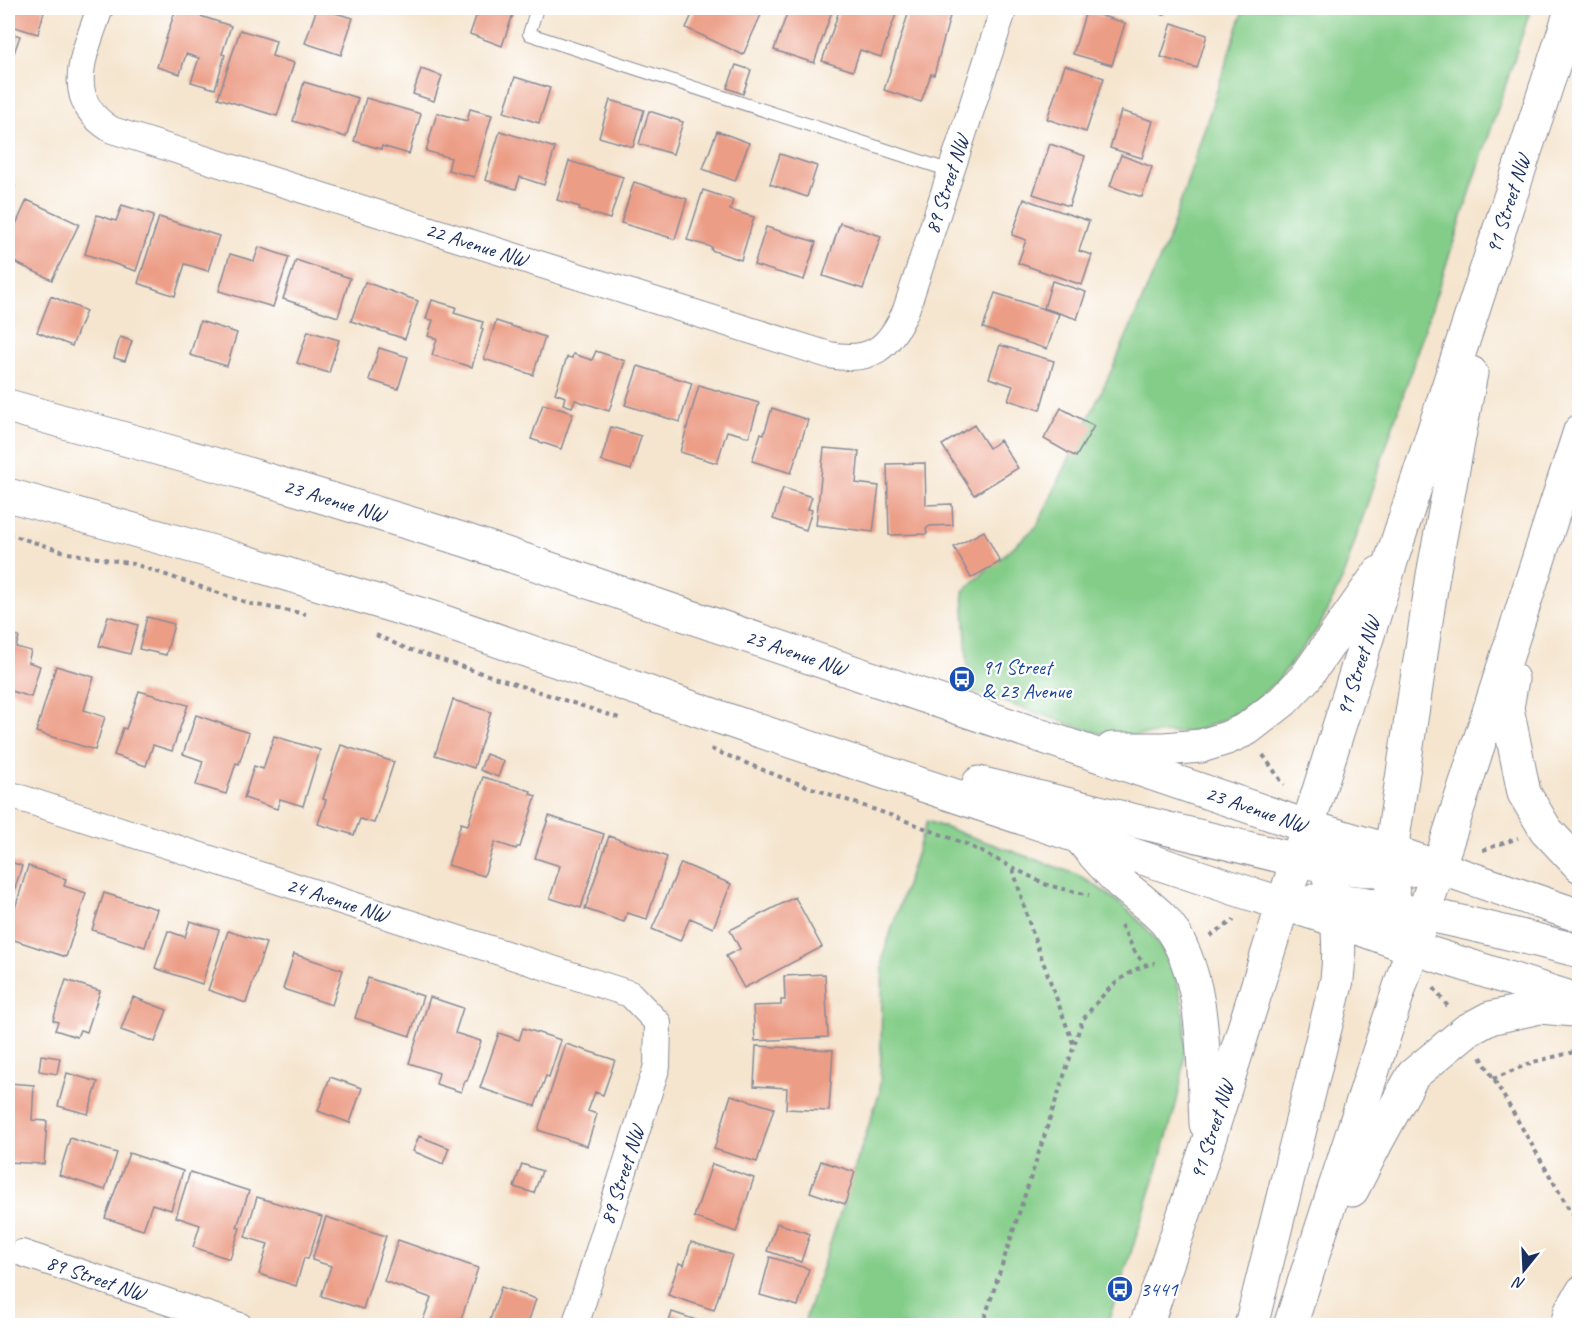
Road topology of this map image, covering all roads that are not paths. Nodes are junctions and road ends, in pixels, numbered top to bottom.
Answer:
1 (100, 8) edge
2 (537, 8) edge
3 (1004, 8) edge
4 (1572, 8) edge
5 (951, 171) junction
6 (1507, 204) junction
7 (875, 352) joint
8 (8, 406) edge
9 (1580, 432) edge
10 (8, 495) edge
11 (1394, 552) junction
12 (1524, 604) junction
13 (742, 725) junction
14 (1084, 749) junction
15 (8, 794) edge
16 (1309, 827) junction
17 (1079, 837) junction
18 (1390, 861) junction
19 (1312, 863) junction
20 (1580, 866) edge
21 (1439, 868) junction
22 (1282, 904) junction
23 (1335, 910) junction
24 (1410, 911) junction
25 (1580, 916) edge
26 (1413, 948) junction
27 (1580, 951) edge
28 (1580, 1001) edge
29 (1580, 1011) edge
30 (658, 1023) joint
31 (1207, 1146) junction
32 (22, 1253) dead end
33 (1580, 1289) edge
34 (1294, 1314) edge
35 (240, 1326) edge
36 (575, 1326) edge
37 (1146, 1326) edge
38 (1251, 1326) edge
39 (1563, 1326) edge

1 - 7 street, 22 Avenue NW
2 - 5 lane
3 - 5 street, 89 Street NW
4 - 6 main road, 91 Street NW
5 - 7 street, 89 Street NW
6 - 11 main road, 91 Street NW
6 - 18 main road
8 - 14 main road, 23 Avenue NW
9 - 12 main road
10 - 13 main road
11 - 14 main road
11 - 16 main road, 91 Street NW
12 - 20 main road
12 - 21 main road
13 - 17 main road
13 - 19 main road
14 - 16 main road, 23 Avenue NW
15 - 30 street, 24 Avenue NW
16 - 18 main road, 23 Avenue NW
16 - 19 main road
17 - 22 main road
17 - 31 main road
18 - 19 main road
18 - 21 main road, 23 Avenue NW
18 - 24 main road
19 - 22 main road, 91 Street NW
19 - 23 main road
21 - 24 main road
21 - 25 main road, 23 Avenue NW
22 - 23 main road
22 - 31 main road, 91 Street NW
23 - 24 main road
23 - 26 main road
23 - 38 main road
24 - 26 main road
24 - 27 main road
26 - 28 main road
26 - 34 main road
29 - 34 main road
30 - 36 street, 89 Street NW
31 - 37 main road, 91 Street NW
32 - 35 street, 89 Street NW
33 - 39 street

